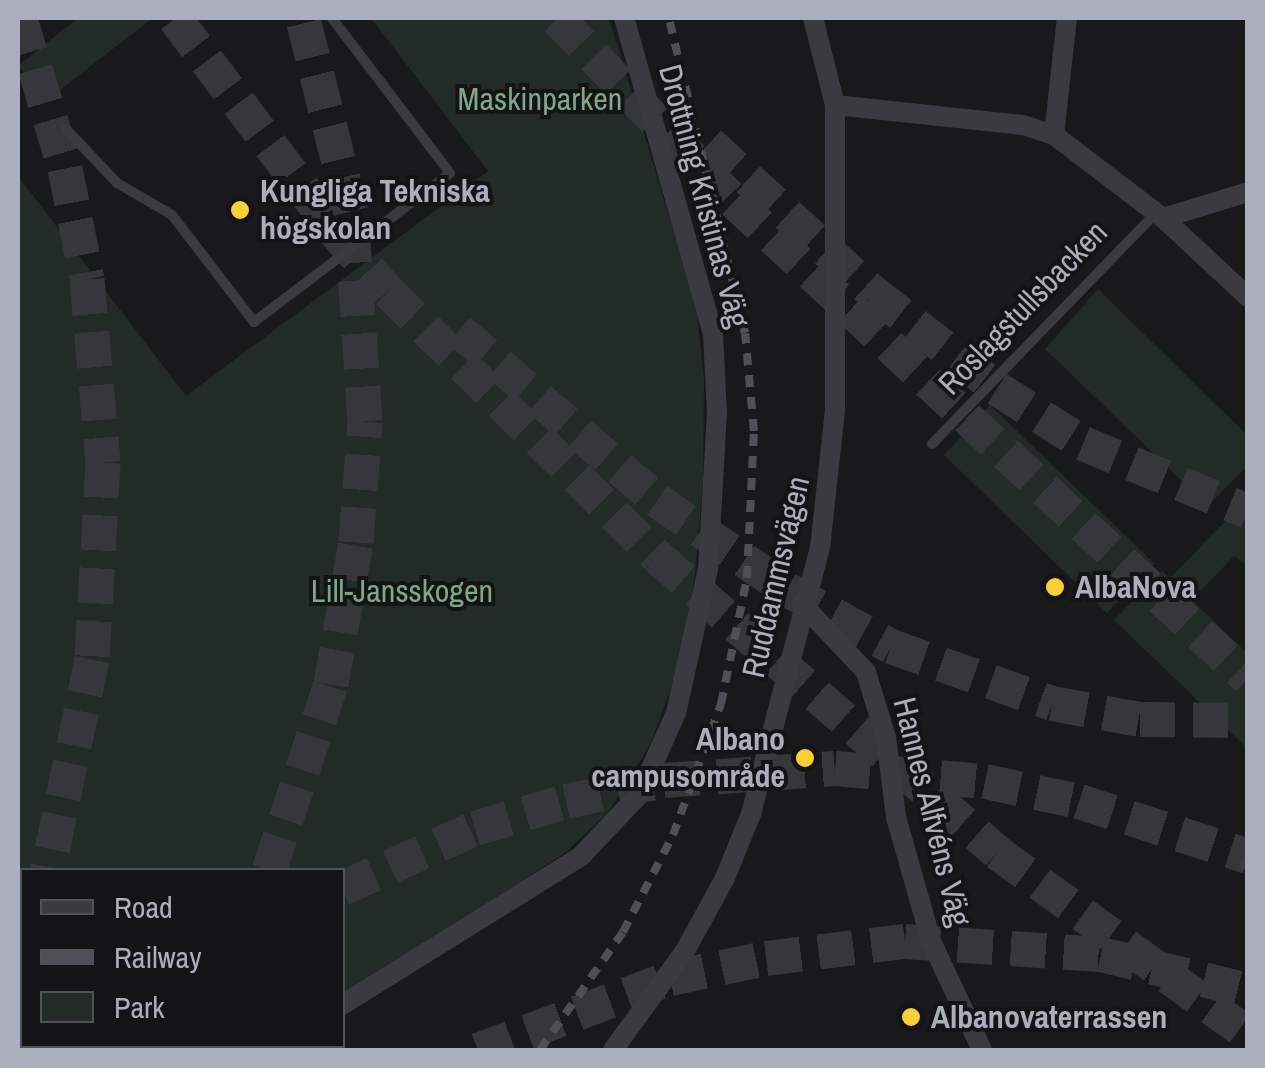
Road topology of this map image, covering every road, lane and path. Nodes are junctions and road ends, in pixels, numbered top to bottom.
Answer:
1 (332, 18) edge
2 (624, 18) edge
3 (813, 18) edge
4 (1067, 18) edge
5 (835, 106) junction
6 (66, 130) dead end
7 (1054, 135) junction
8 (1248, 192) edge
9 (1160, 215) junction
10 (1248, 297) edge
11 (932, 444) dead end
12 (802, 604) junction
13 (345, 1003) edge
14 (613, 1050) edge
15 (982, 1050) edge

1 - 6 lane
2 - 13 street, Drottning Kristinas Väg
3 - 5 street, Ruddammsvägen
4 - 7 street
5 - 7 street, Roslagstullsbacken
5 - 12 street, Ruddammsvägen
7 - 9 street, Roslagstullsbacken
8 - 9 street
9 - 10 street, Roslagstullsbacken
9 - 11 lane, Roslagstullsbacken
12 - 14 street, Ruddammsvägen
12 - 15 street, Hannes Alfvéns Väg

